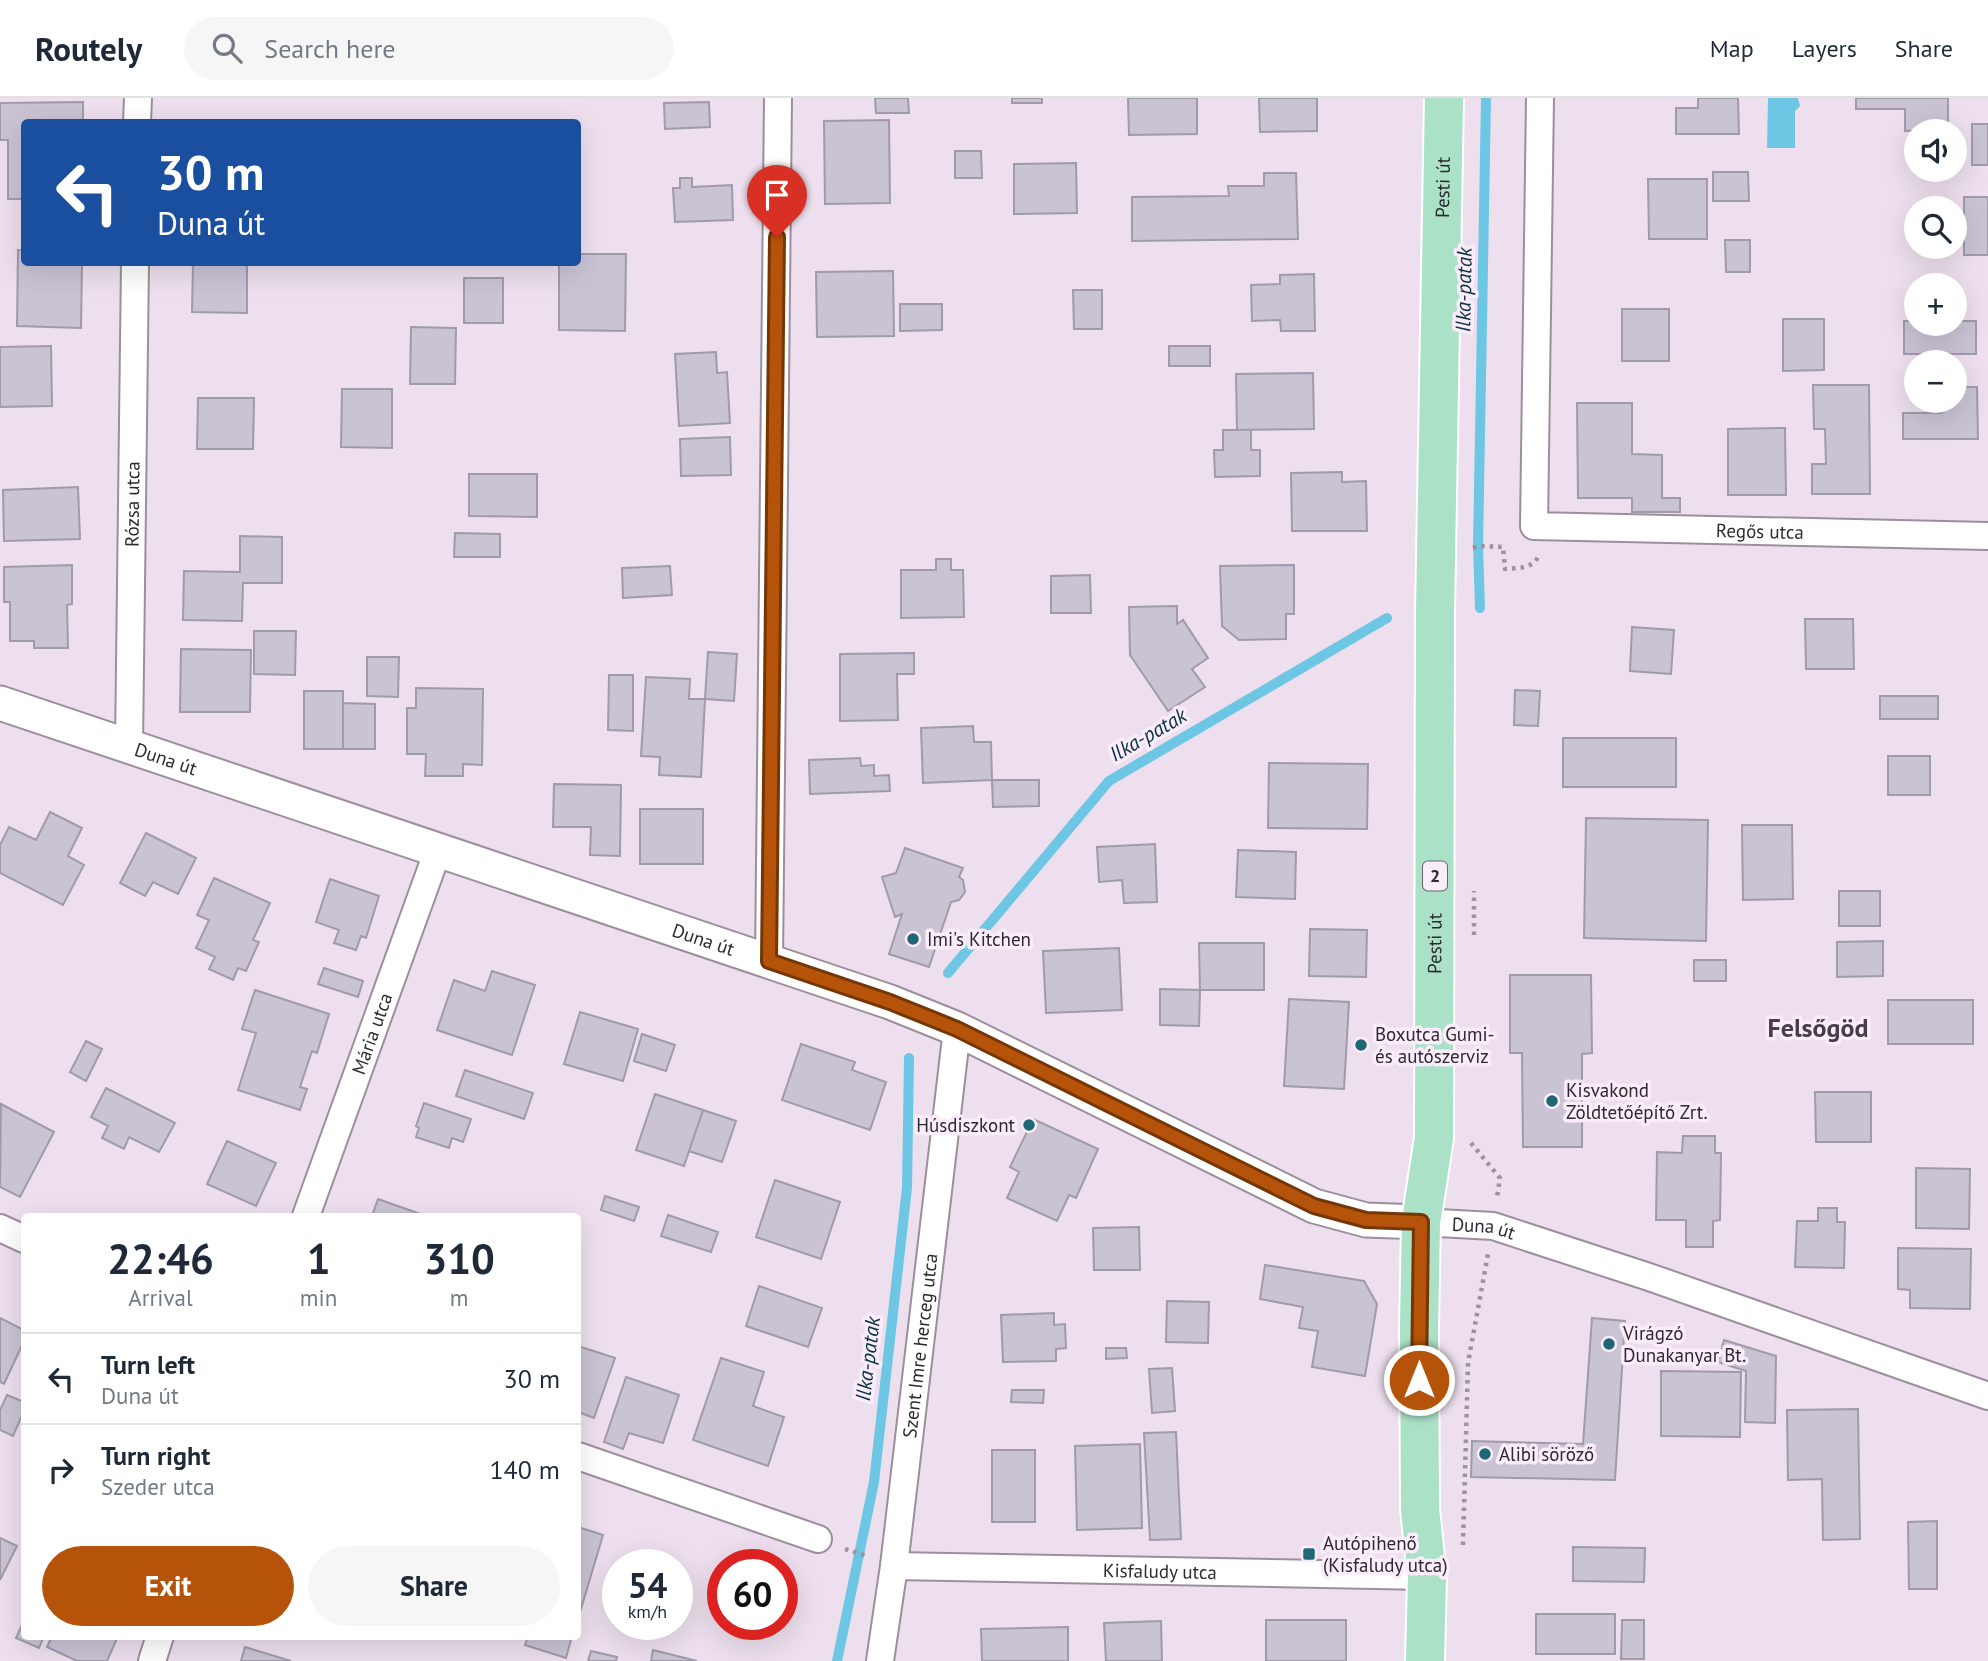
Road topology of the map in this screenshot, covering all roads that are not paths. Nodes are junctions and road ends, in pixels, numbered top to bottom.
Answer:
1 (138, 98) edge
2 (778, 98) edge
3 (1444, 98) edge
4 (1540, 98) edge
5 (137, 119) edge
6 (135, 266) edge
7 (1988, 536) edge
8 (0, 703) edge
9 (129, 746) junction
10 (438, 850) junction
11 (769, 961) junction
12 (944, 1024) junction
13 (307, 1213) edge
14 (1421, 1222) junction
15 (0, 1228) edge
16 (21, 1238) edge
17 (1988, 1396) edge
18 (581, 1457) edge
19 (818, 1539) dead end
20 (894, 1566) junction
21 (1427, 1576) junction
22 (159, 1640) edge
23 (152, 1661) edge
24 (880, 1661) edge
25 (1425, 1661) edge

1 - 5 street
2 - 11 street
3 - 14 main road, Pesti út / 2
4 - 7 street, Regős utca
6 - 9 street, Rózsa utca
8 - 9 street, Duna út
9 - 10 street, Duna út
10 - 11 street, Duna út
10 - 13 street, Mária utca
11 - 12 street, Duna út
12 - 14 street, Duna út
12 - 20 street, Szent Imre herceg utca
14 - 17 street, Duna út
14 - 21 main road, Pesti út / 2
15 - 16 street
18 - 19 street
20 - 21 street, Kisfaludy utca
20 - 24 street, Szent Imre herceg utca
21 - 25 main road, Pesti út / 2
22 - 23 street

